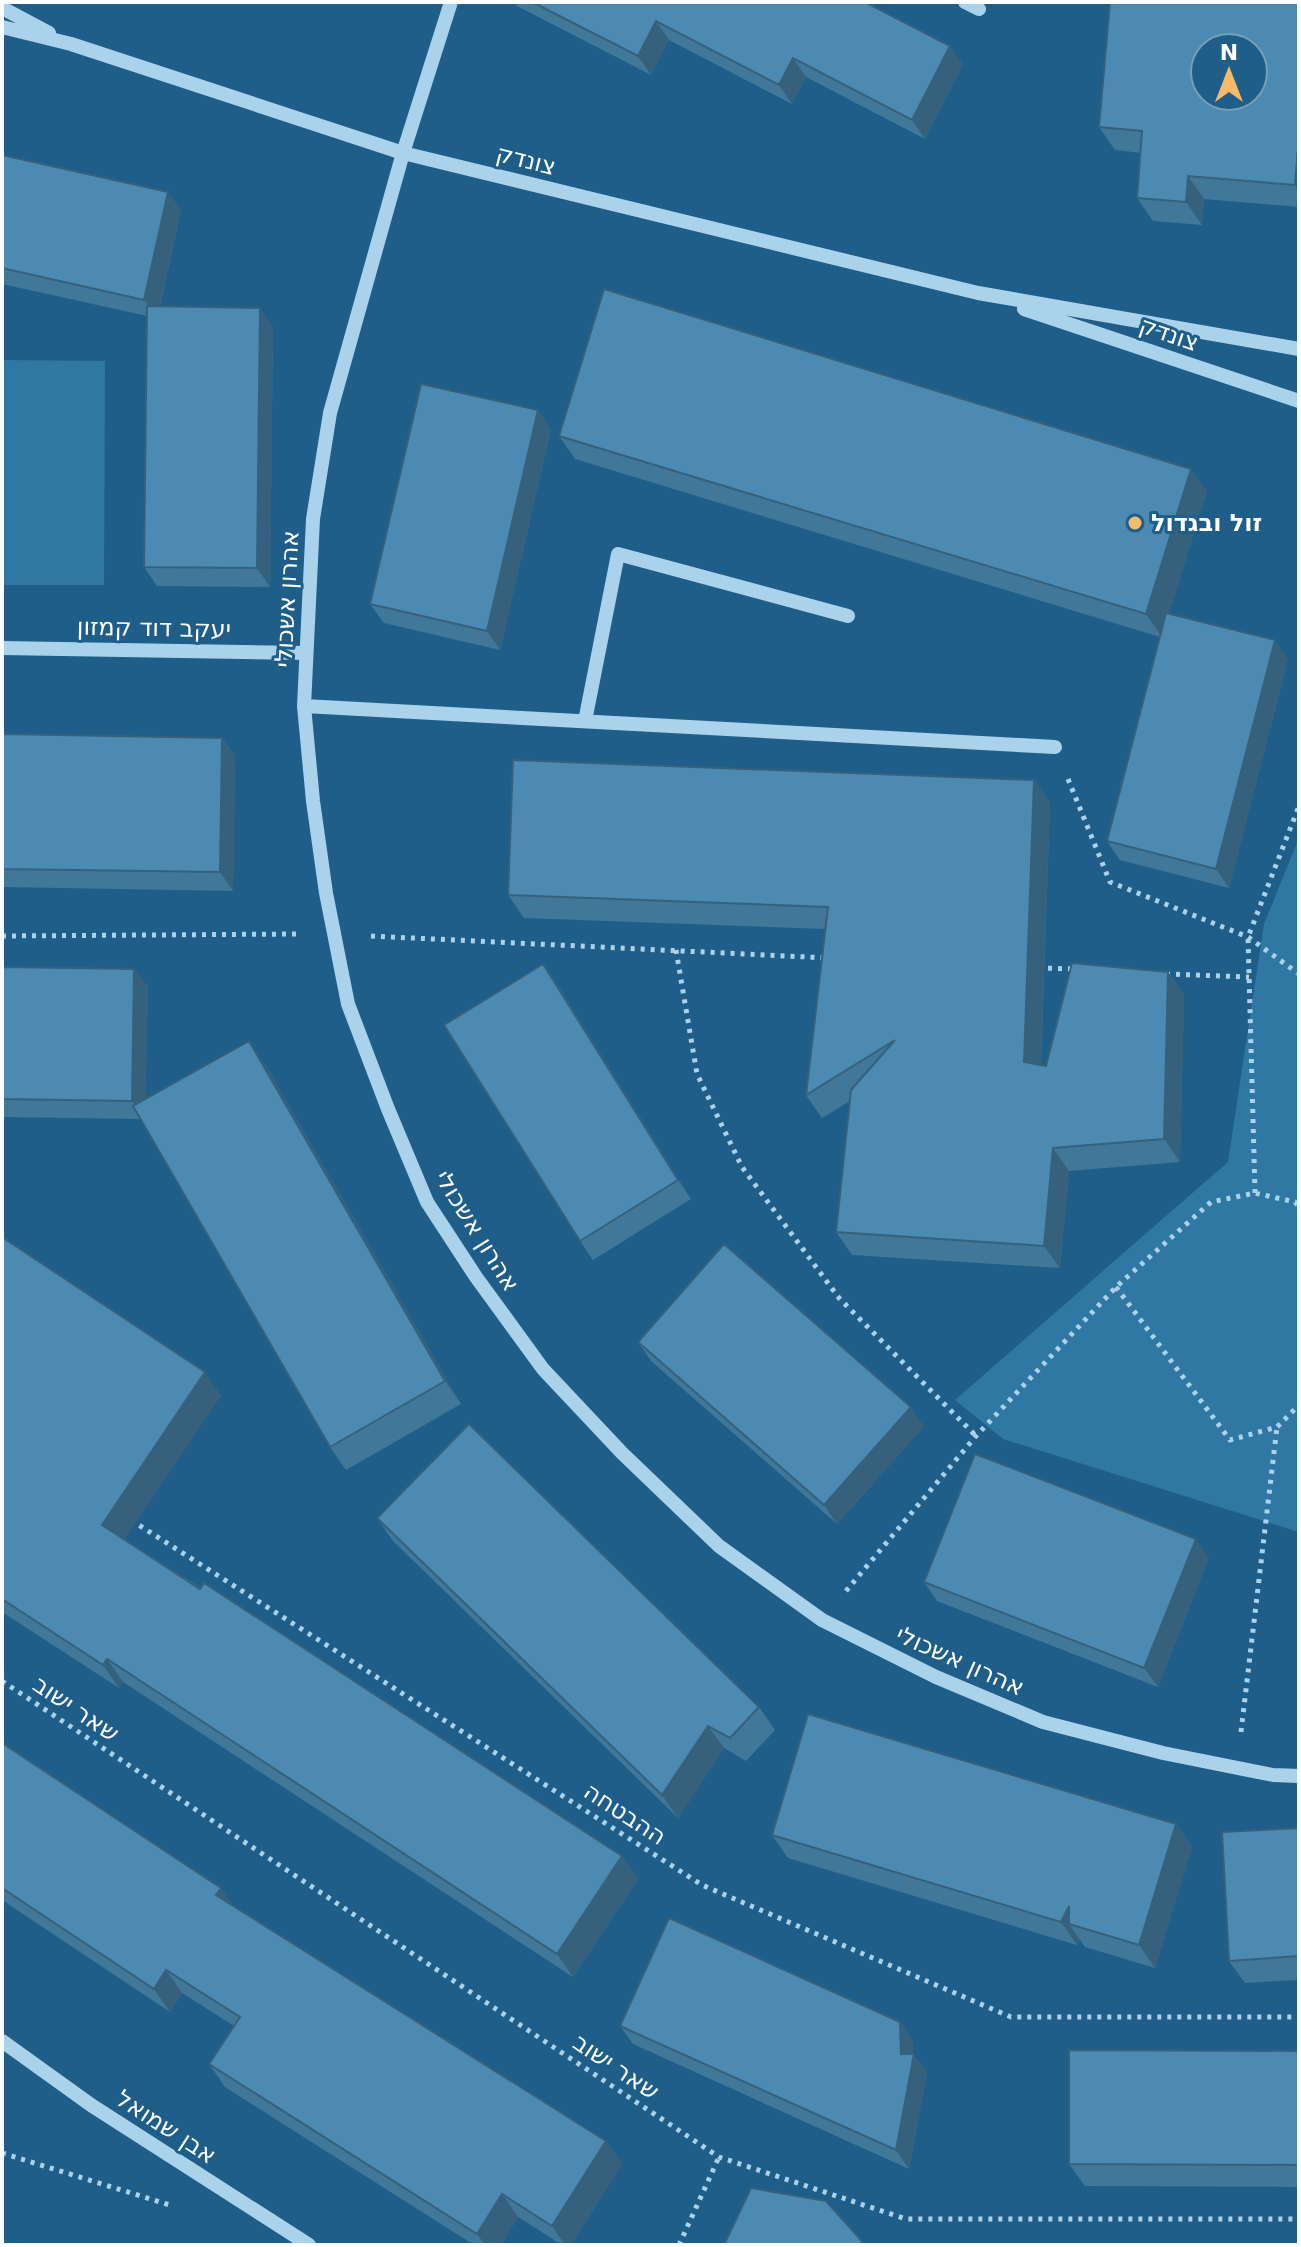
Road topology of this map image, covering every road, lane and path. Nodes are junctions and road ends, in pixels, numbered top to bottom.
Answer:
1 (451, 2) edge
2 (965, 2) edge
3 (2, 8) edge
4 (979, 9) dead end
5 (2, 27) edge
6 (71, 44) junction
7 (403, 153) junction
8 (978, 293) junction
9 (1299, 349) edge
10 (1299, 401) edge
11 (848, 616) dead end
12 (2, 648) edge
13 (306, 653) junction
14 (304, 706) junction
15 (585, 721) junction
16 (1055, 747) joint
17 (1299, 806) edge
18 (334, 934) junction
19 (2, 936) edge
20 (1248, 937) junction
21 (676, 950) junction
22 (835, 958) edge
23 (1026, 967) edge
24 (1090, 970) edge
25 (1154, 973) edge
26 (1299, 974) edge
27 (1249, 977) junction
28 (1255, 1193) junction
29 (1299, 1207) edge
30 (1116, 1287) junction
31 (1299, 1405) edge
32 (1277, 1427) junction
33 (976, 1436) junction
34 (123, 1515) edge
35 (822, 1620) junction
36 (2, 1681) edge
37 (1237, 1768) junction
38 (1299, 1776) edge
39 (1299, 2017) edge
40 (2, 2041) edge
41 (2, 2153) edge
42 (719, 2157) junction
43 (181, 2208) dead end
44 (1299, 2219) edge
45 (309, 2245) edge
46 (679, 2245) edge

1 - 7 street, אהרון אשכולי
2 - 4 street
3 - 6 street, צונדק
5 - 6 street, צונדק
6 - 7 street, צונדק
7 - 8 street, צונדק
7 - 13 street, אהרון אשכולי
8 - 9 street, צונדק
8 - 10 street, צונדק
11 - 15 street
12 - 13 street, יעקב דוד קמזון
13 - 14 street, אהרון אשכולי
14 - 15 street
14 - 18 street, אהרון אשכולי
15 - 16 street
16 - 20 path
17 - 20 path
18 - 19 path
18 - 21 path
18 - 35 street, אהרון אשכולי
20 - 26 path
20 - 27 path
21 - 22 path
21 - 33 path
23 - 24 path
25 - 27 path
27 - 28 path
28 - 29 path
28 - 30 path
30 - 32 path
30 - 33 path
31 - 32 path
32 - 37 path
33 - 35 path
34 - 39 path, ההבטחה
35 - 37 street, אהרון אשכולי
36 - 42 path, שאר ישוב
37 - 38 street, אהרון אשכולי
40 - 45 street, אבן שמואל
41 - 43 path
42 - 44 path, שאר ישוב
42 - 46 path

